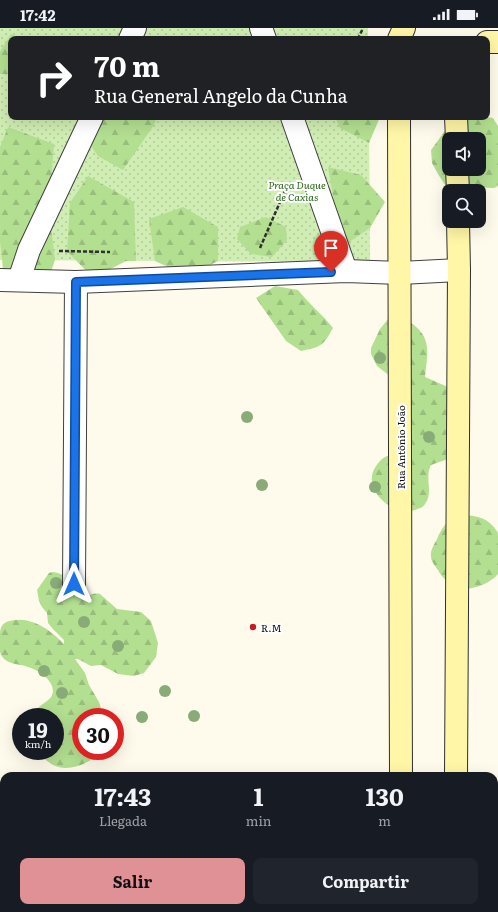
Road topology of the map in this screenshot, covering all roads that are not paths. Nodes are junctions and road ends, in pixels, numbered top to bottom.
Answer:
1 (91, 120) edge
2 (293, 120) edge
3 (399, 120) edge
4 (456, 120) edge
5 (457, 132) edge
6 (458, 228) edge
7 (459, 270) junction
8 (346, 271) junction
9 (400, 272) junction
10 (10, 280) edge
11 (76, 282) junction
12 (74, 584) dead end
13 (401, 772) edge
14 (456, 772) edge

1 - 10 street
2 - 8 street
3 - 9 main road, Rua Antônio João
4 - 5 main road
6 - 7 main road
7 - 9 street
7 - 14 main road
8 - 9 street
8 - 11 street
9 - 13 main road, Rua Antônio João
10 - 11 street
11 - 12 street

